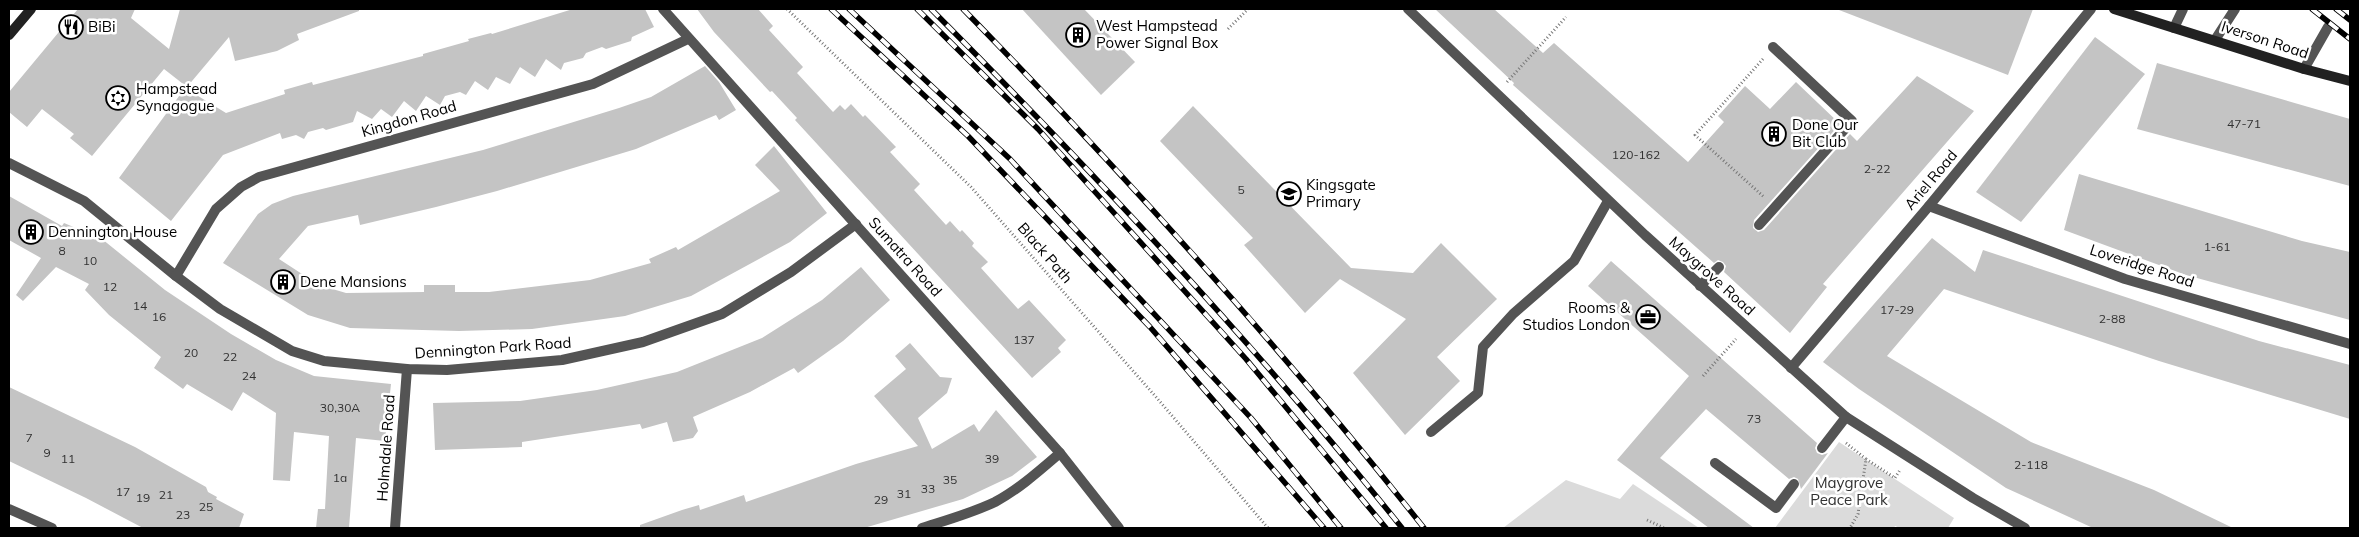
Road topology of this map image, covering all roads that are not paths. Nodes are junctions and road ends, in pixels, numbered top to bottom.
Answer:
1 (31, 9) edge
2 (663, 9) edge
3 (1408, 9) edge
4 (2091, 9) edge
5 (2114, 9) edge
6 (2183, 9) edge
7 (2235, 9) edge
8 (2328, 27) dead end
9 (2174, 28) junction
10 (9, 35) edge
11 (688, 39) junction
12 (2215, 40) junction
13 (1774, 47) road end
14 (2304, 69) junction
15 (2350, 81) edge
16 (10, 167) edge
17 (1608, 200) junction
18 (1929, 206) junction
19 (856, 224) junction
20 (1759, 225) dead end
21 (1719, 267) dead end
22 (176, 276) junction
23 (1700, 286) junction
24 (2350, 344) edge
25 (1791, 368) junction
26 (407, 370) junction
27 (1846, 417) junction
28 (1431, 432) dead end
29 (1822, 448) dead end
30 (1060, 453) junction
31 (1715, 463) dead end
32 (1794, 484) dead end
33 (9, 509) edge
34 (52, 528) edge
35 (395, 528) edge
36 (922, 528) edge
37 (1119, 528) edge
38 (2025, 528) edge

1 - 10 main road
2 - 11 street, Sumatra Road
3 - 17 street, Maygrove Road
4 - 18 street, Ariel Road
5 - 9 main road, Iverson Road
6 - 9 street
7 - 12 street
8 - 14 street
9 - 12 main road, Iverson Road
11 - 19 street, Sumatra Road
11 - 22 street, Kingdon Road
12 - 14 main road, Iverson Road
13 - 20 street
14 - 15 main road, Iverson Road
16 - 22 street, Dennington Park Road
17 - 23 street, Maygrove Road
17 - 28 street
18 - 24 street, Loveridge Road
18 - 25 street, Ariel Road
19 - 26 street, Dennington Park Road
19 - 30 street, Sumatra Road
21 - 23 street
22 - 26 street, Dennington Park Road
23 - 25 street, Maygrove Road
25 - 27 street, Maygrove Road
26 - 35 street, Holmdale Road
27 - 29 street
27 - 38 street, Maygrove Road
30 - 36 street
30 - 37 street, Sumatra Road
31 - 32 street
33 - 34 street

